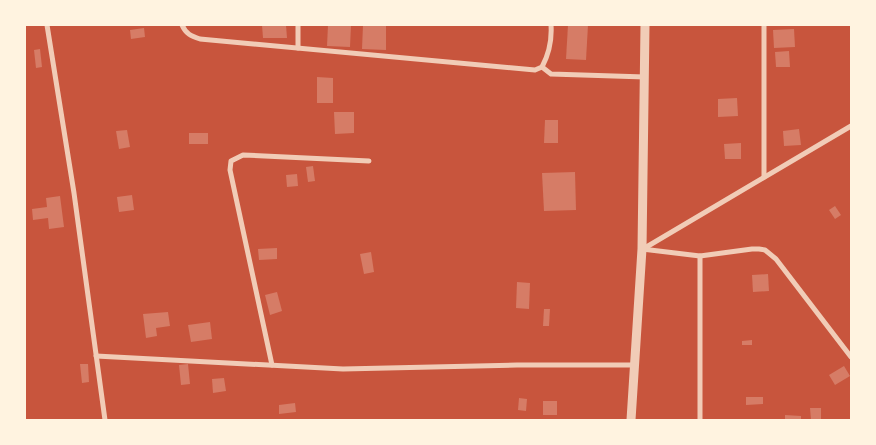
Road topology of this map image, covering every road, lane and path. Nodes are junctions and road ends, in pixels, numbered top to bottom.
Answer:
1 (47, 25) edge
2 (182, 25) edge
3 (298, 25) edge
4 (551, 25) edge
5 (645, 25) edge
6 (764, 25) edge
7 (298, 48) junction
8 (542, 67) junction
9 (645, 77) junction
10 (851, 126) edge
11 (369, 161) dead end
12 (764, 178) junction
13 (642, 249) junction
14 (700, 256) junction
15 (96, 356) junction
16 (851, 357) edge
17 (272, 365) junction
18 (635, 365) junction
19 (104, 420) edge
20 (631, 420) edge
21 (700, 420) edge

1 - 15 street
2 - 7 street
3 - 7 street
4 - 8 street
5 - 9 street
6 - 12 street
7 - 8 street
8 - 9 street
9 - 13 street
10 - 12 street
11 - 17 street
12 - 13 street
13 - 14 street
13 - 18 street
14 - 16 street
14 - 21 street
15 - 17 street
15 - 19 street
17 - 18 street
18 - 20 street

